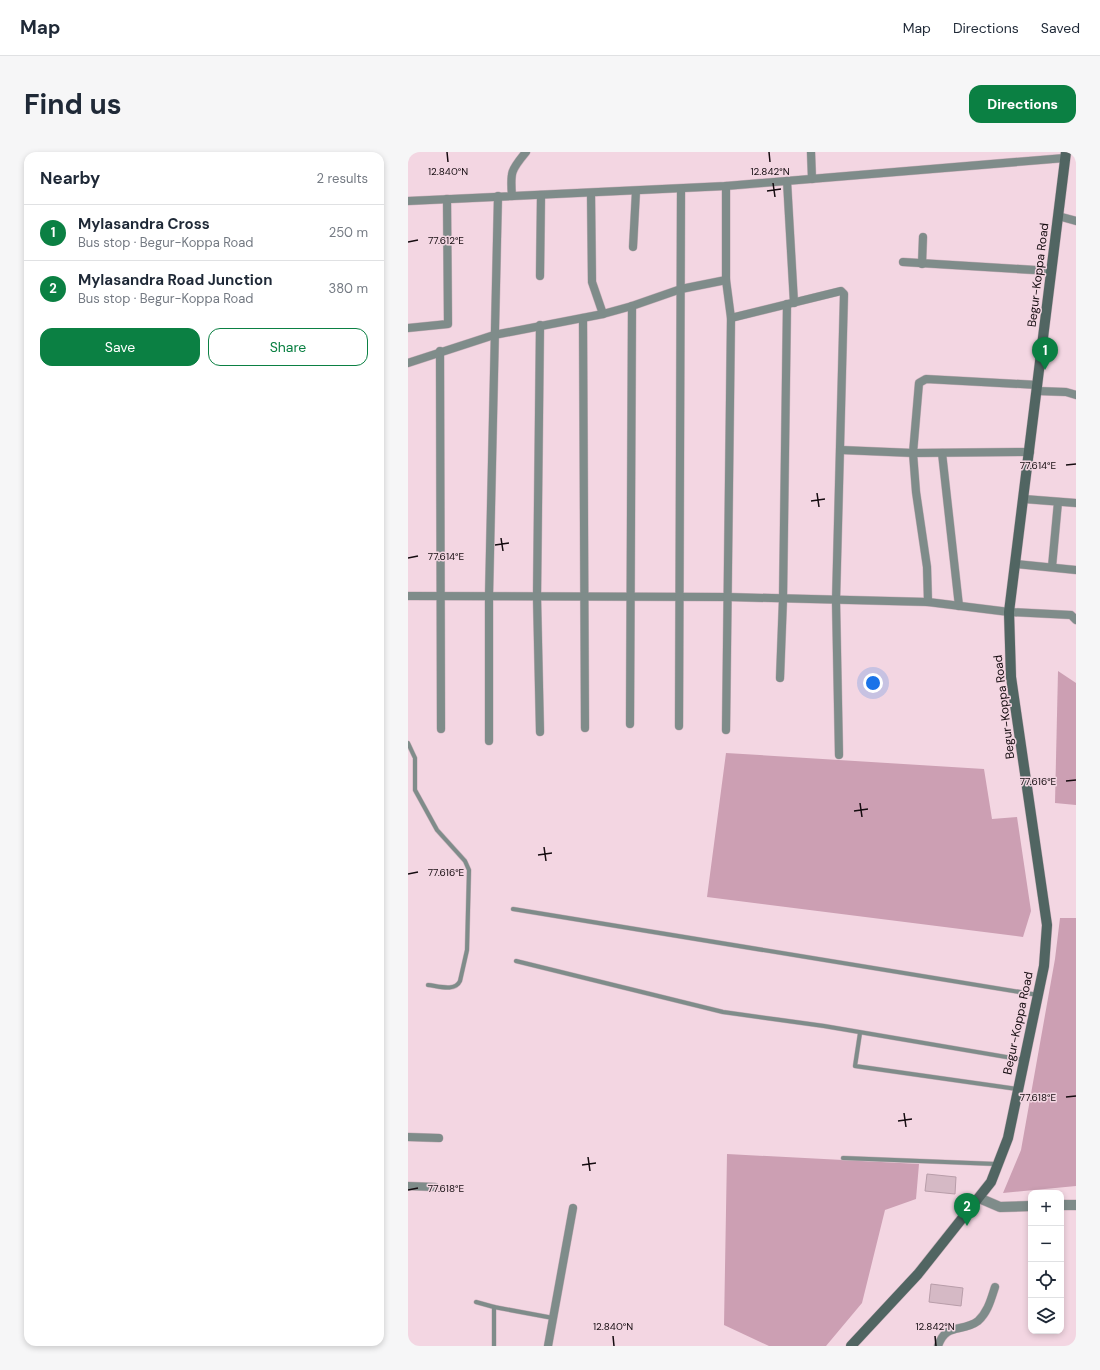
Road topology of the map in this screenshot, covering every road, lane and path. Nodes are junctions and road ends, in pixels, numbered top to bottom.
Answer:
1 (526, 152) edge
2 (811, 152) edge
3 (1066, 155) edge
4 (812, 179) junction
5 (787, 181) junction
6 (726, 186) junction
7 (681, 188) junction
8 (636, 191) junction
9 (591, 193) junction
10 (541, 195) junction
11 (498, 196) junction
12 (512, 196) junction
13 (447, 199) junction
14 (408, 201) edge
15 (1058, 216) junction
16 (1076, 221) edge
17 (923, 237) dead end
18 (633, 247) dead end
19 (903, 262) dead end
20 (922, 264) junction
21 (1051, 271) junction
22 (540, 276) dead end
23 (726, 280) junction
24 (681, 289) junction
25 (790, 303) junction
26 (632, 306) junction
27 (603, 314) junction
28 (583, 318) junction
29 (731, 318) junction
30 (540, 325) junction
31 (408, 328) edge
32 (494, 335) junction
33 (440, 351) junction
34 (408, 363) edge
35 (1038, 388) junction
36 (1076, 395) edge
37 (841, 450) junction
38 (1030, 452) junction
39 (913, 453) junction
40 (942, 453) junction
41 (1024, 499) junction
42 (1058, 502) junction
43 (1076, 503) edge
44 (1015, 564) junction
45 (1052, 567) junction
46 (1076, 570) edge
47 (442, 594) junction
48 (408, 596) edge
49 (489, 596) junction
50 (537, 597) junction
51 (585, 597) junction
52 (632, 597) junction
53 (680, 597) junction
54 (728, 597) junction
55 (783, 599) junction
56 (836, 601) junction
57 (928, 602) junction
58 (959, 606) junction
59 (1009, 612) junction
60 (1076, 620) edge
61 (780, 678) dead end
62 (630, 724) dead end
63 (680, 726) dead end
64 (585, 728) dead end
65 (442, 729) dead end
66 (726, 730) dead end
67 (540, 732) dead end
68 (489, 742) dead end
69 (408, 743) edge
70 (838, 754) dead end
71 (513, 909) dead end
72 (516, 961) dead end
73 (428, 985) dead end
74 (1038, 995) junction
75 (860, 1033) junction
76 (1024, 1060) junction
77 (1018, 1089) junction
78 (408, 1137) edge
79 (439, 1138) dead end
80 (843, 1158) dead end
81 (999, 1164) junction
82 (408, 1186) edge
83 (435, 1187) dead end
84 (980, 1198) junction
85 (1064, 1205) edge
86 (1076, 1205) edge
87 (1028, 1206) edge
88 (573, 1208) dead end
89 (995, 1287) dead end
90 (476, 1302) dead end
91 (494, 1307) junction
92 (553, 1319) junction
93 (494, 1346) edge
94 (548, 1346) edge
95 (850, 1346) edge
96 (938, 1346) edge

1 - 12 street
2 - 4 street
3 - 4 street
3 - 15 main road, Begur-Koppa Road
4 - 5 street
5 - 6 street
5 - 25 street
6 - 7 street
6 - 23 street
7 - 8 street
7 - 24 street
8 - 9 street
8 - 18 street
9 - 10 street
9 - 27 street
10 - 12 street
10 - 22 street
11 - 12 street
11 - 13 street
11 - 32 street
13 - 14 street
13 - 31 street
15 - 16 street
15 - 21 main road, Begur-Koppa Road
17 - 20 street
19 - 20 street
20 - 21 street
21 - 35 main road, Begur-Koppa Road
23 - 24 street
23 - 29 street
24 - 26 street
24 - 53 street
25 - 29 street
25 - 37 street
25 - 55 street
26 - 27 street
26 - 52 street
27 - 28 street
28 - 30 street
28 - 51 street
29 - 54 street
30 - 32 street
30 - 50 street
32 - 33 street
32 - 49 street
33 - 34 street
33 - 47 street
35 - 36 street
35 - 38 main road, Begur-Koppa Road
35 - 39 street
37 - 39 street
37 - 56 street
38 - 40 street
38 - 41 main road, Begur-Koppa Road
39 - 40 street
39 - 57 street
40 - 58 street
41 - 42 street
41 - 44 main road, Begur-Koppa Road
42 - 43 street
42 - 45 street
44 - 45 street
44 - 59 main road, Begur-Koppa Road
45 - 46 street
47 - 48 street
47 - 49 street
47 - 65 street
49 - 50 street
49 - 68 street
50 - 51 street
50 - 67 street
51 - 52 street
51 - 64 street
52 - 53 street
52 - 62 street
53 - 54 street
53 - 63 street
54 - 55 street
54 - 66 street
55 - 56 street
55 - 61 street
56 - 57 street
56 - 70 street
57 - 58 street
58 - 59 street
59 - 60 street
59 - 74 main road, Begur-Koppa Road
69 - 73 lane
71 - 74 lane
72 - 75 lane
74 - 76 main road, Begur-Koppa Road
75 - 76 lane
75 - 77 lane
76 - 77 main road, Begur-Koppa Road
77 - 81 main road, Begur-Koppa Road
78 - 79 street
80 - 81 lane
81 - 84 main road, Begur-Koppa Road
82 - 83 street
84 - 87 street
84 - 95 main road, Begur-Koppa Road
85 - 86 street
88 - 92 street
89 - 96 street
90 - 91 lane
91 - 92 lane
91 - 93 lane
92 - 94 street

